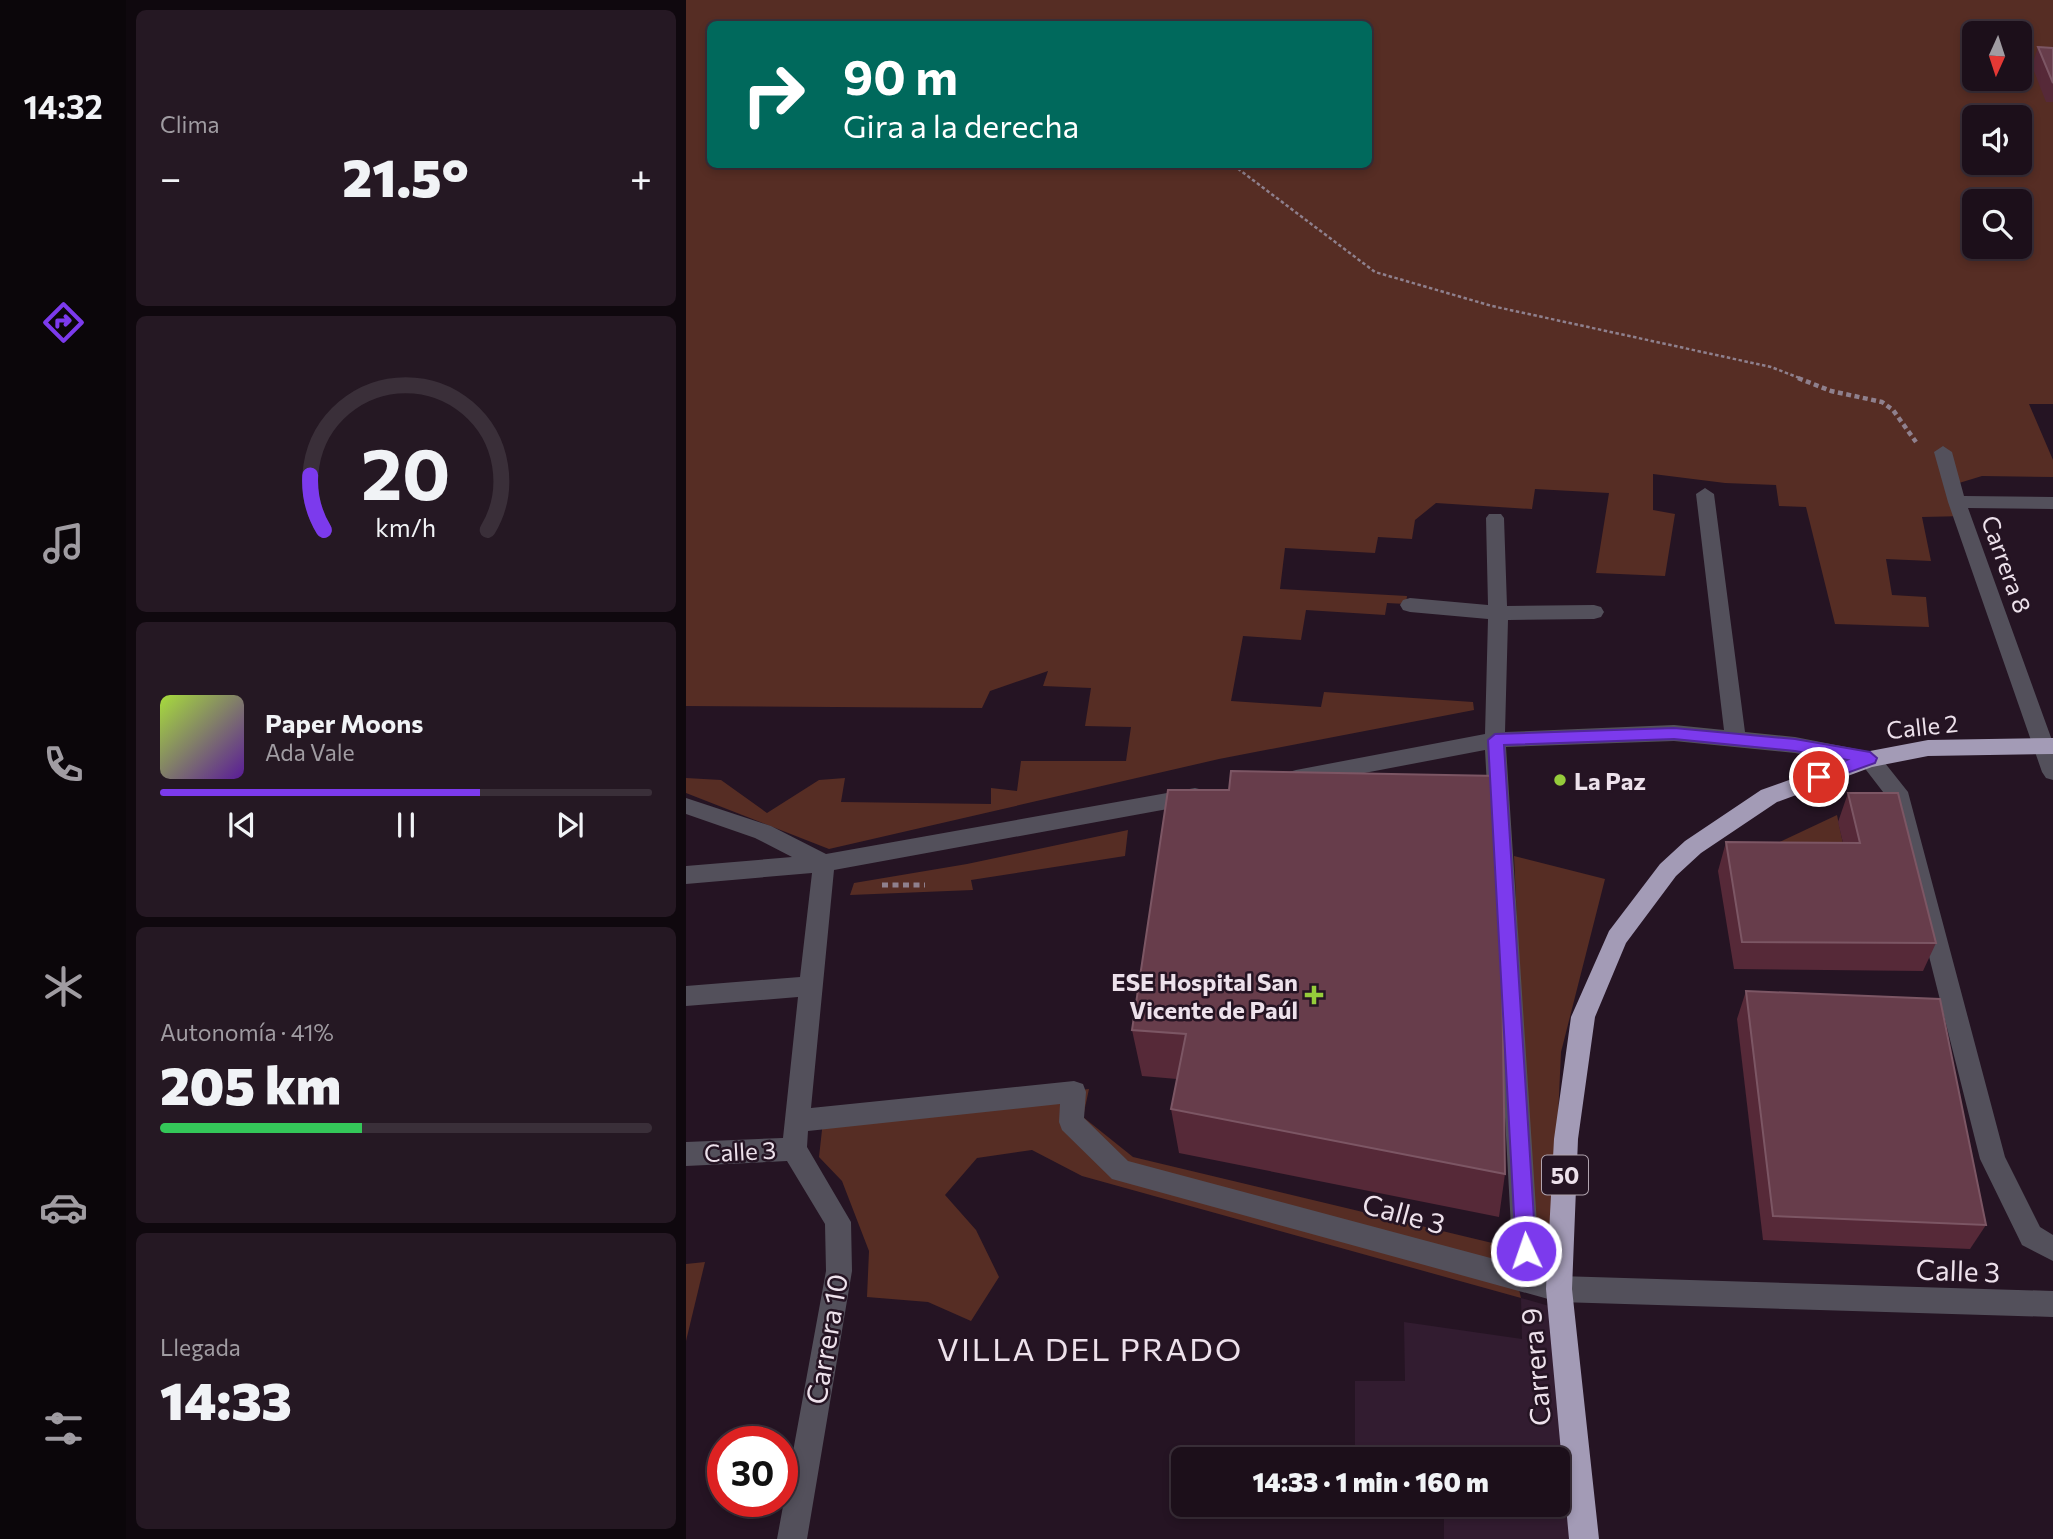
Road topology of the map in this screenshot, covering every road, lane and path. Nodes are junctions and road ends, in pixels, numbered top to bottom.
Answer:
1 (1237, 168) edge
2 (1943, 452) joint
3 (1704, 494) dead end
4 (1957, 502) junction
5 (2053, 503) edge
6 (1495, 518) dead end
7 (1410, 605) dead end
8 (1594, 612) dead end
9 (1498, 613) junction
10 (1735, 738) junction
11 (1495, 740) junction
12 (2048, 746) edge
13 (1870, 758) junction
14 (2053, 772) edge
15 (1274, 782) edge
16 (1219, 792) edge
17 (686, 806) edge
18 (1693, 847) joint
19 (824, 863) junction
20 (686, 875) edge
21 (811, 986) junction
22 (686, 996) edge
23 (795, 1122) junction
24 (794, 1149) junction
25 (686, 1154) edge
26 (2053, 1249) edge
27 (1527, 1278) junction
28 (1559, 1289) junction
29 (2053, 1304) edge
30 (792, 1539) edge
31 (1584, 1539) edge

1 - 2 path
2 - 4 street, Carrera 8
3 - 10 street
4 - 5 street
4 - 12 street, Carrera 8
6 - 9 street
7 - 9 street
8 - 9 street
9 - 11 street
10 - 11 street
10 - 13 street
11 - 15 street
11 - 27 street
12 - 13 highway, Calle 2 / 50
12 - 14 street, Carrera 8
13 - 18 highway, Calle 2 / 50
13 - 26 street
16 - 19 street
17 - 19 street
18 - 28 highway, Carrera 9 / 50
19 - 20 street
19 - 21 street
21 - 22 street
21 - 23 street
23 - 24 street
23 - 27 street, Calle 3
24 - 25 street, Calle 3
24 - 30 street, Carrera 10
27 - 28 street, Calle 3
28 - 29 street, Calle 3
28 - 31 highway, Carrera 9 / 50

